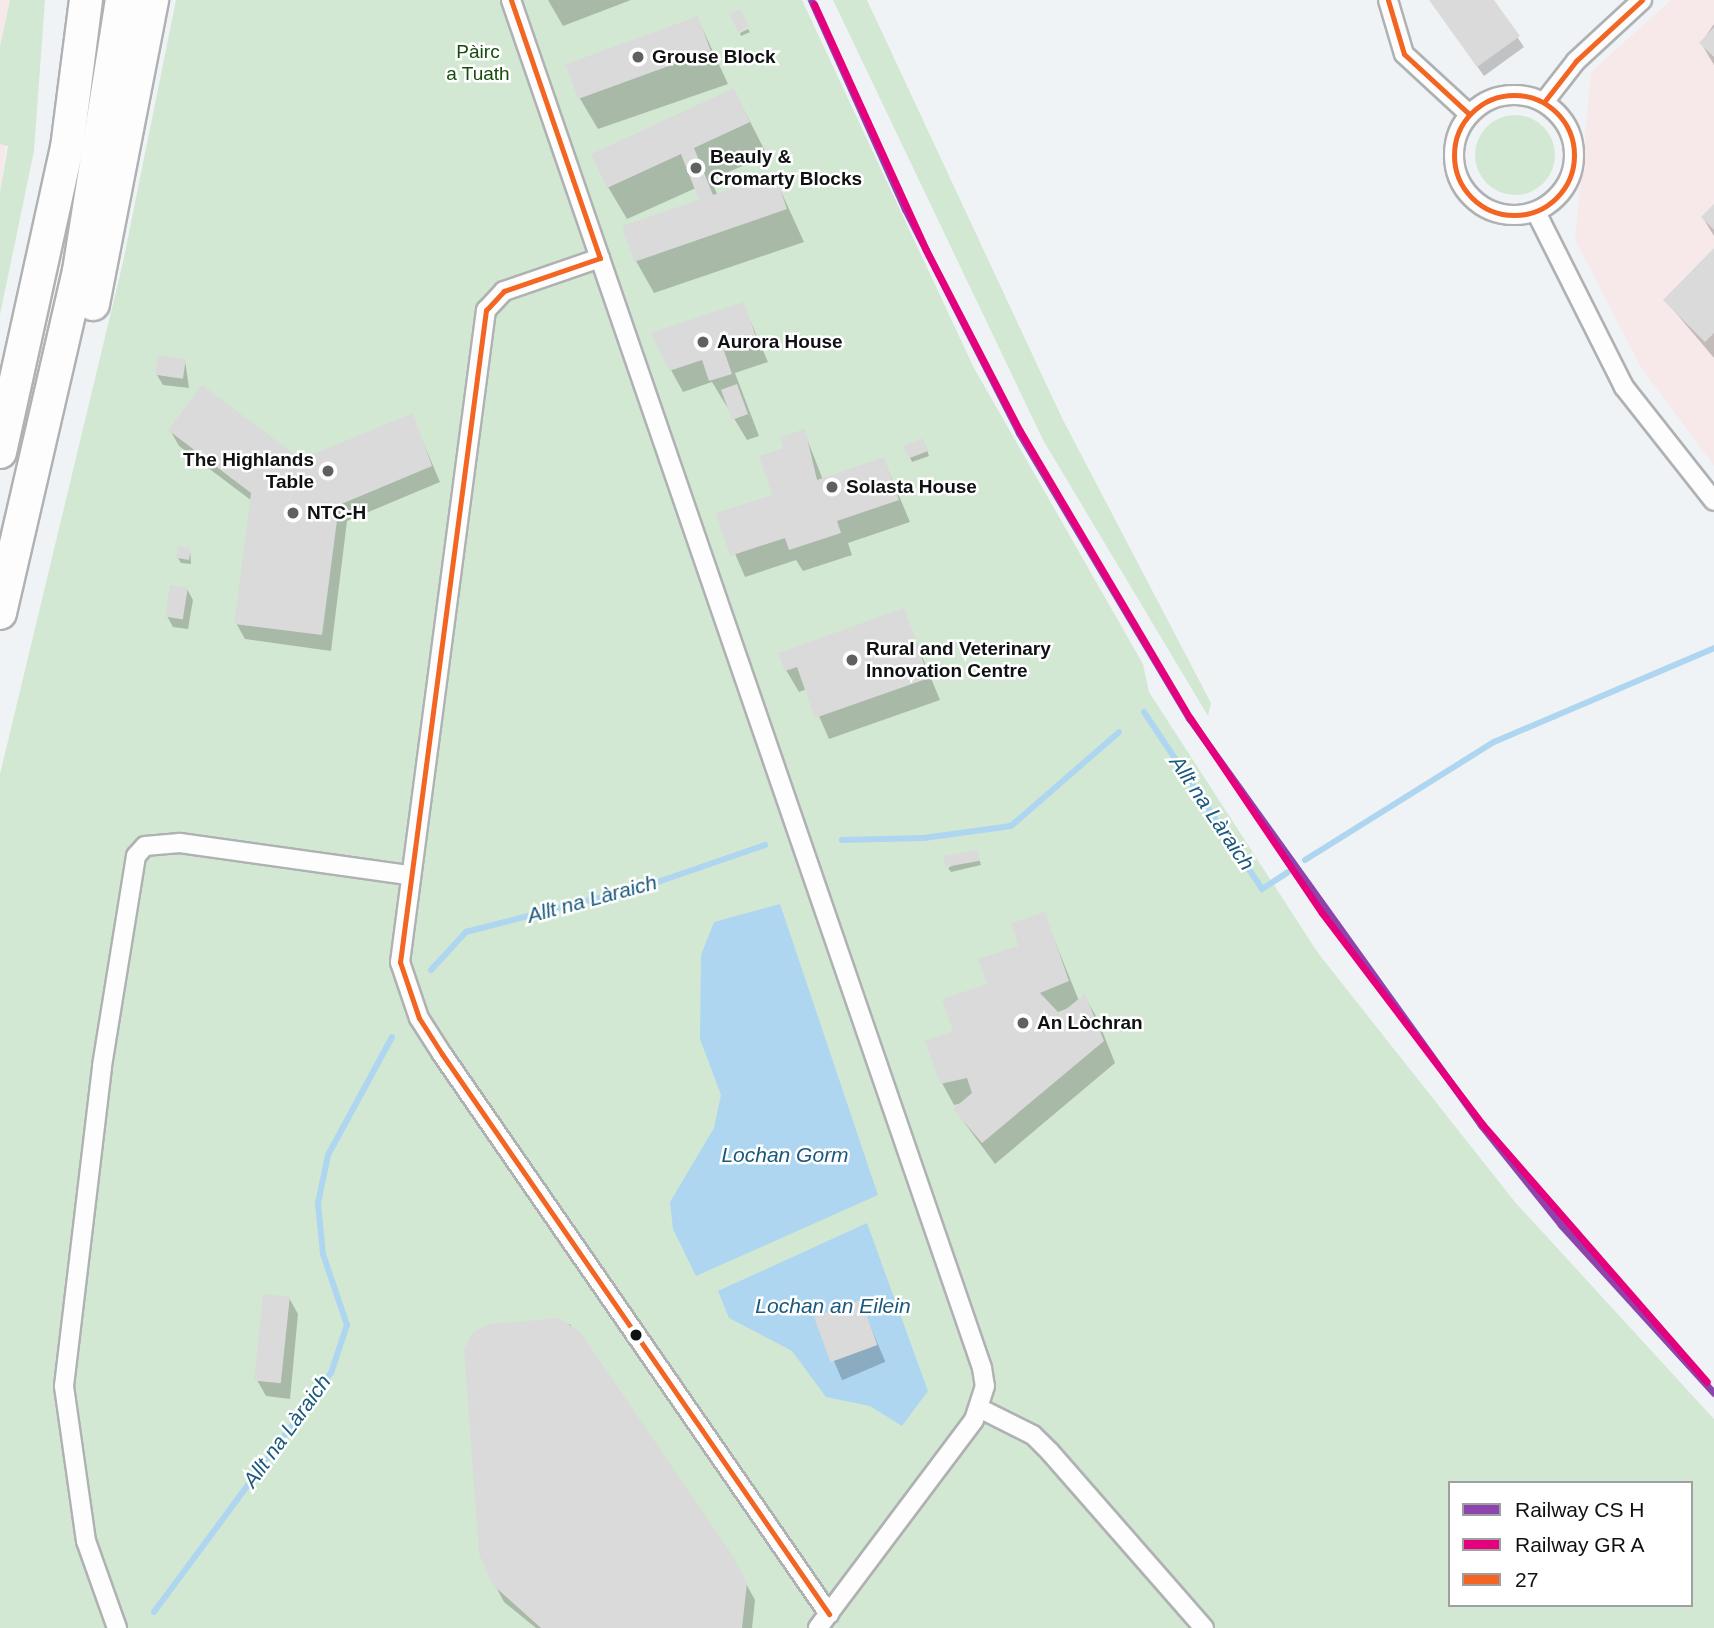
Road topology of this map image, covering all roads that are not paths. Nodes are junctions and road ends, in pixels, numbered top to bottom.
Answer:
1 (65, 0) edge
2 (86, 0) edge
3 (122, 0) edge
4 (152, 0) edge
5 (511, 0) edge
6 (1388, 0) edge
7 (1642, 0) edge
8 (1544, 102) junction
9 (1469, 114) junction
10 (67, 148) junction
11 (1535, 212) junction
12 (600, 258) junction
13 (0, 452) edge
14 (30, 479) junction
15 (1714, 501) edge
16 (0, 613) edge
17 (408, 875) junction
18 (979, 1408) junction
19 (823, 1621) edge
20 (117, 1628) edge
21 (1204, 1628) edge

1 - 10 highway
2 - 10 highway
3 - 14 highway
4 - 14 highway
5 - 12 street
6 - 9 street
7 - 8 street
8 - 9 street
8 - 11 street
9 - 11 street
10 - 13 highway
11 - 15 street
12 - 17 street
12 - 18 street
14 - 16 highway
17 - 19 street
17 - 20 street
18 - 19 street
18 - 21 street

